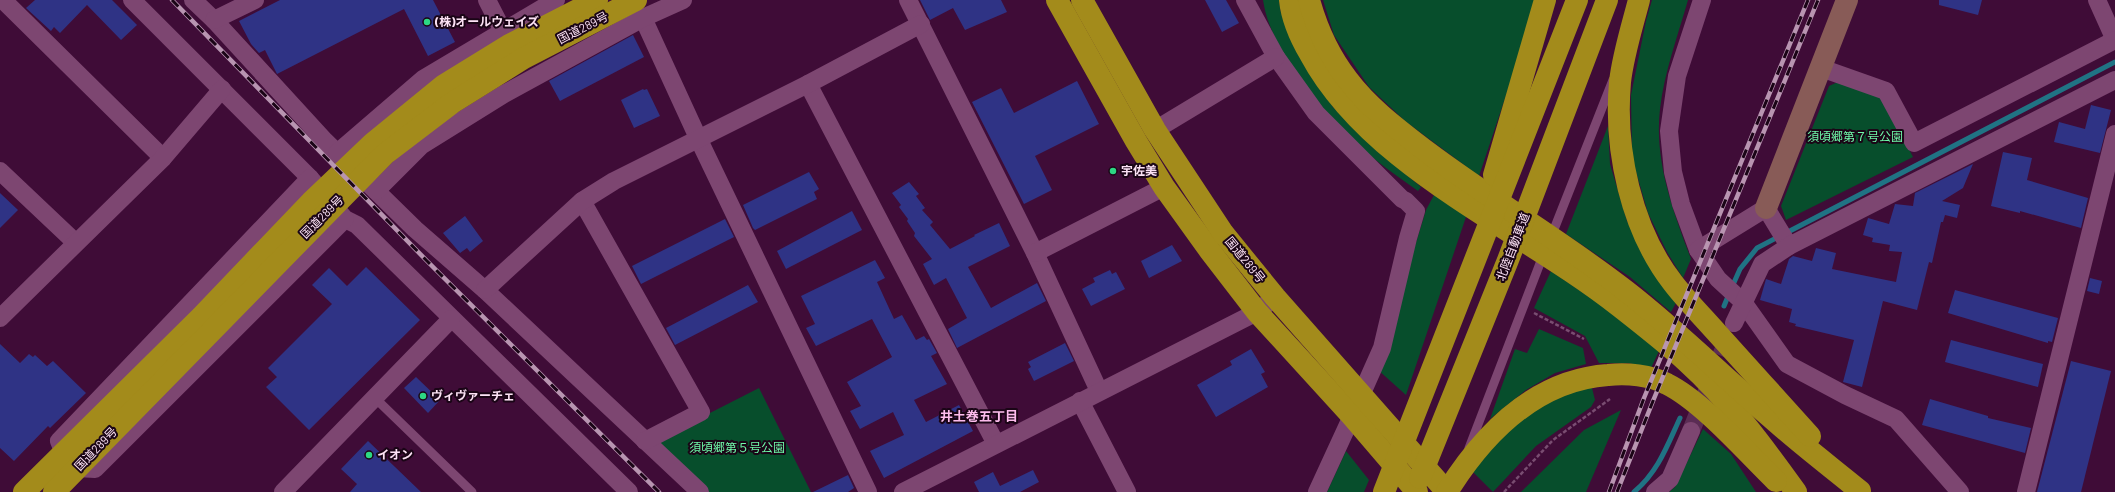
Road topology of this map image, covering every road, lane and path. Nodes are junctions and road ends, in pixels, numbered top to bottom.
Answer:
1 (3, 0) edge
2 (132, 0) edge
3 (193, 0) edge
4 (255, 0) edge
5 (487, 0) edge
6 (556, 0) edge
7 (597, 0) edge
8 (683, 0) edge
9 (908, 0) edge
10 (1057, 0) edge
11 (1082, 0) edge
12 (1245, 0) edge
13 (1257, 0) edge
14 (1290, 0) edge
15 (1309, 0) edge
16 (1545, 0) edge
17 (1577, 0) edge
18 (1608, 0) edge
19 (1639, 0) edge
20 (1702, 0) edge
21 (1848, 0) edge
22 (2097, 0) edge
23 (640, 9) edge
24 (214, 20) junction
25 (921, 24) junction
26 (2115, 40) edge
27 (1628, 43) junction
28 (512, 45) junction
29 (1273, 50) junction
30 (1821, 68) junction
31 (2115, 80) edge
32 (808, 84) junction
33 (222, 89) junction
34 (1155, 130) junction
35 (2115, 134) edge
36 (699, 140) junction
37 (337, 153) junction
38 (163, 158) junction
39 (1507, 159) junction
40 (0, 171) edge
41 (310, 178) junction
42 (1164, 188) junction
43 (376, 191) junction
44 (582, 201) junction
45 (1770, 215) junction
46 (345, 219) junction
47 (75, 242) junction
48 (1788, 244) junction
49 (1698, 250) junction
50 (1035, 253) junction
51 (485, 290) junction
52 (1275, 297) junction
53 (1741, 299) junction
54 (1257, 312) junction
55 (1534, 313) dead end
56 (0, 318) edge
57 (451, 319) junction
58 (1734, 323) tunnel mouth
59 (1584, 339) dead end
60 (1099, 391) junction
61 (1362, 393) junction
62 (375, 398) junction
63 (1610, 399) dead end
64 (1080, 401) junction
65 (1352, 416) junction
66 (1691, 431) tunnel mouth
67 (646, 441) junction
68 (996, 444) junction
69 (70, 460) junction
70 (1461, 470) junction
71 (24, 492) edge
72 (54, 492) edge
73 (283, 492) edge
74 (472, 492) edge
75 (630, 492) edge
76 (700, 492) edge
77 (868, 492) edge
78 (903, 492) edge
79 (1127, 492) edge
80 (1317, 492) edge
81 (1384, 492) edge
82 (1415, 492) edge
83 (1447, 492) edge
84 (1504, 492) edge
85 (1655, 492) edge
86 (1786, 492) edge
87 (1796, 492) edge
88 (1860, 492) edge
89 (1960, 492) edge
90 (2026, 492) edge

1 - 38 street
2 - 33 street
3 - 24 street
4 - 24 street
5 - 28 street
6 - 28 street
7 - 28 highway, 国道289号
8 - 23 street
9 - 25 street
10 - 42 highway, 国道289号
11 - 34 highway, 国道289号
12 - 29 street
13 - 29 street
14 - 87 highway
15 - 88 highway
16 - 39 highway
17 - 39 highway
18 - 82 highway, 北陸自動車道
19 - 27 highway
20 - 49 street
21 - 30 street
22 - 26 street
23 - 28 highway, 国道289号
23 - 36 street
23 - 43 street
24 - 37 street
25 - 32 street
25 - 50 street
26 - 30 street
27 - 70 lane
27 - 88 highway
28 - 37 street
28 - 69 highway, 国道289号
29 - 34 street
29 - 61 street
30 - 45 street
31 - 48 street
32 - 36 street
32 - 68 street
33 - 38 street
33 - 41 street
34 - 52 highway, 国道289号
35 - 90 street
36 - 44 street
36 - 77 street
37 - 43 street
38 - 47 street
39 - 81 highway
40 - 47 street
41 - 46 street
41 - 69 street
42 - 50 street
42 - 54 highway, 国道289号
43 - 51 street
44 - 51 street
44 - 67 street
45 - 48 street
45 - 49 street
46 - 57 street
46 - 69 street
47 - 56 street
48 - 53 street
49 - 53 street
50 - 60 street
51 - 67 street
52 - 54 street
52 - 61 highway, 国道289号
53 - 58 street
53 - 89 street
54 - 60 street
54 - 65 highway, 国道289号
55 - 59 path
57 - 62 street
57 - 75 street
60 - 64 street
61 - 83 highway, 国道289号
62 - 73 street
62 - 74 lane
63 - 84 path
64 - 68 street
64 - 79 street
65 - 80 street
65 - 82 highway, 国道289号
66 - 85 street
67 - 76 street
68 - 78 street
69 - 71 highway, 国道289号
69 - 72 highway, 国道289号
70 - 83 highway
70 - 86 highway

